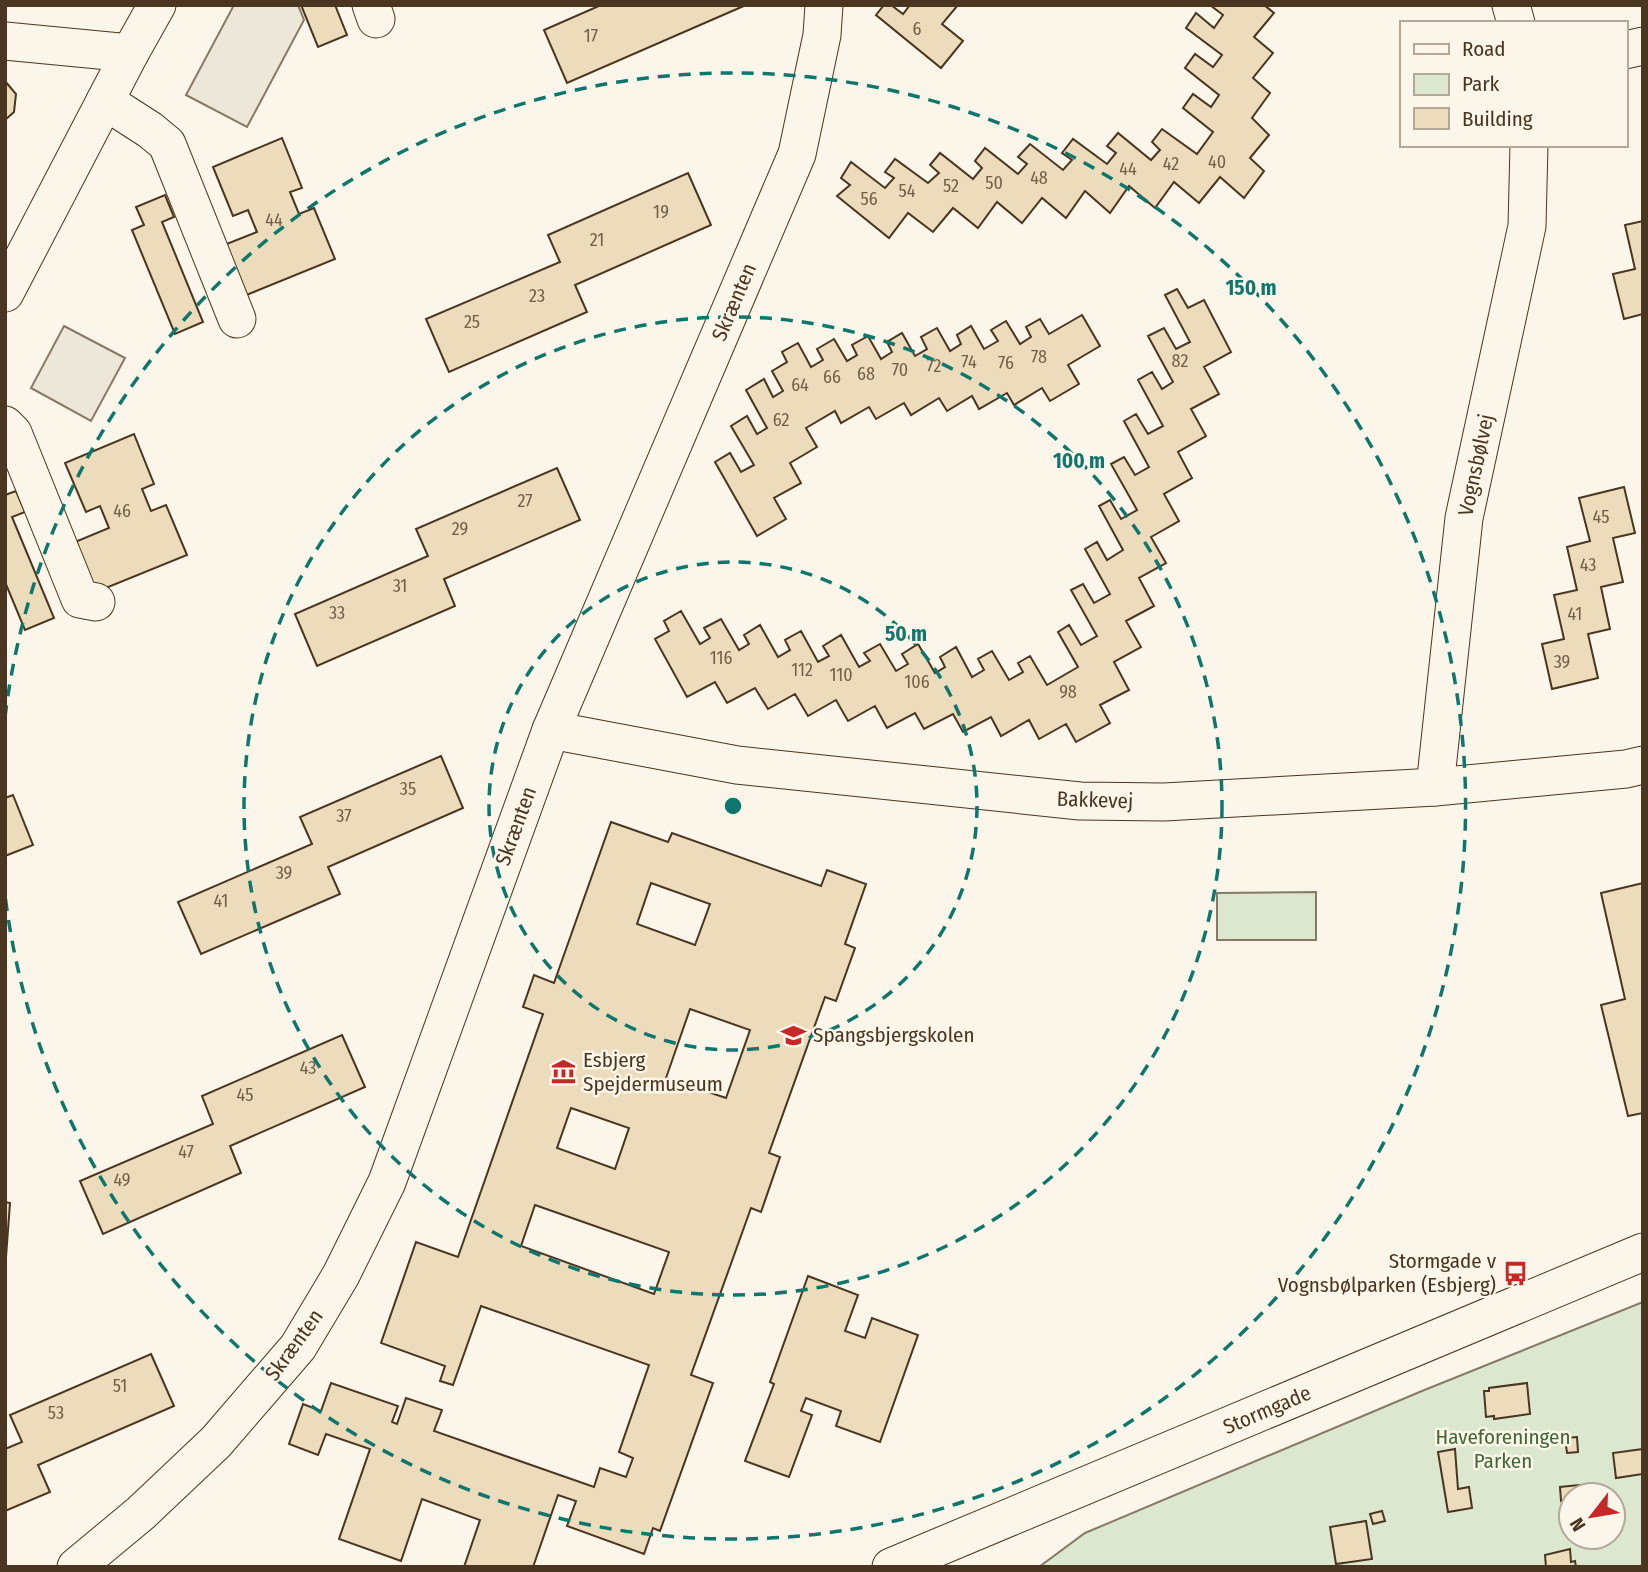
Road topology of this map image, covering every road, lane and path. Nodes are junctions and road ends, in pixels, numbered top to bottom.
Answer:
1 (157, 5) edge
2 (824, 5) edge
3 (5, 41) edge
4 (130, 53) junction
5 (105, 101) junction
6 (1529, 147) edge
7 (5, 293) edge
8 (237, 319) dead end
9 (5, 425) edge
10 (96, 602) dead end
11 (551, 730) junction
12 (1643, 765) edge
13 (1435, 787) junction
14 (1643, 1252) edge
15 (76, 1567) edge
16 (891, 1567) edge

1 - 4 street
2 - 11 street, Skrænten
3 - 4 street
4 - 5 street
5 - 7 street
5 - 8 street
6 - 13 street, Vognsbølvej
9 - 10 street
11 - 13 street, Bakkevej
11 - 15 street, Skrænten
12 - 13 street, Bakkevej
14 - 16 street, Stormgade

